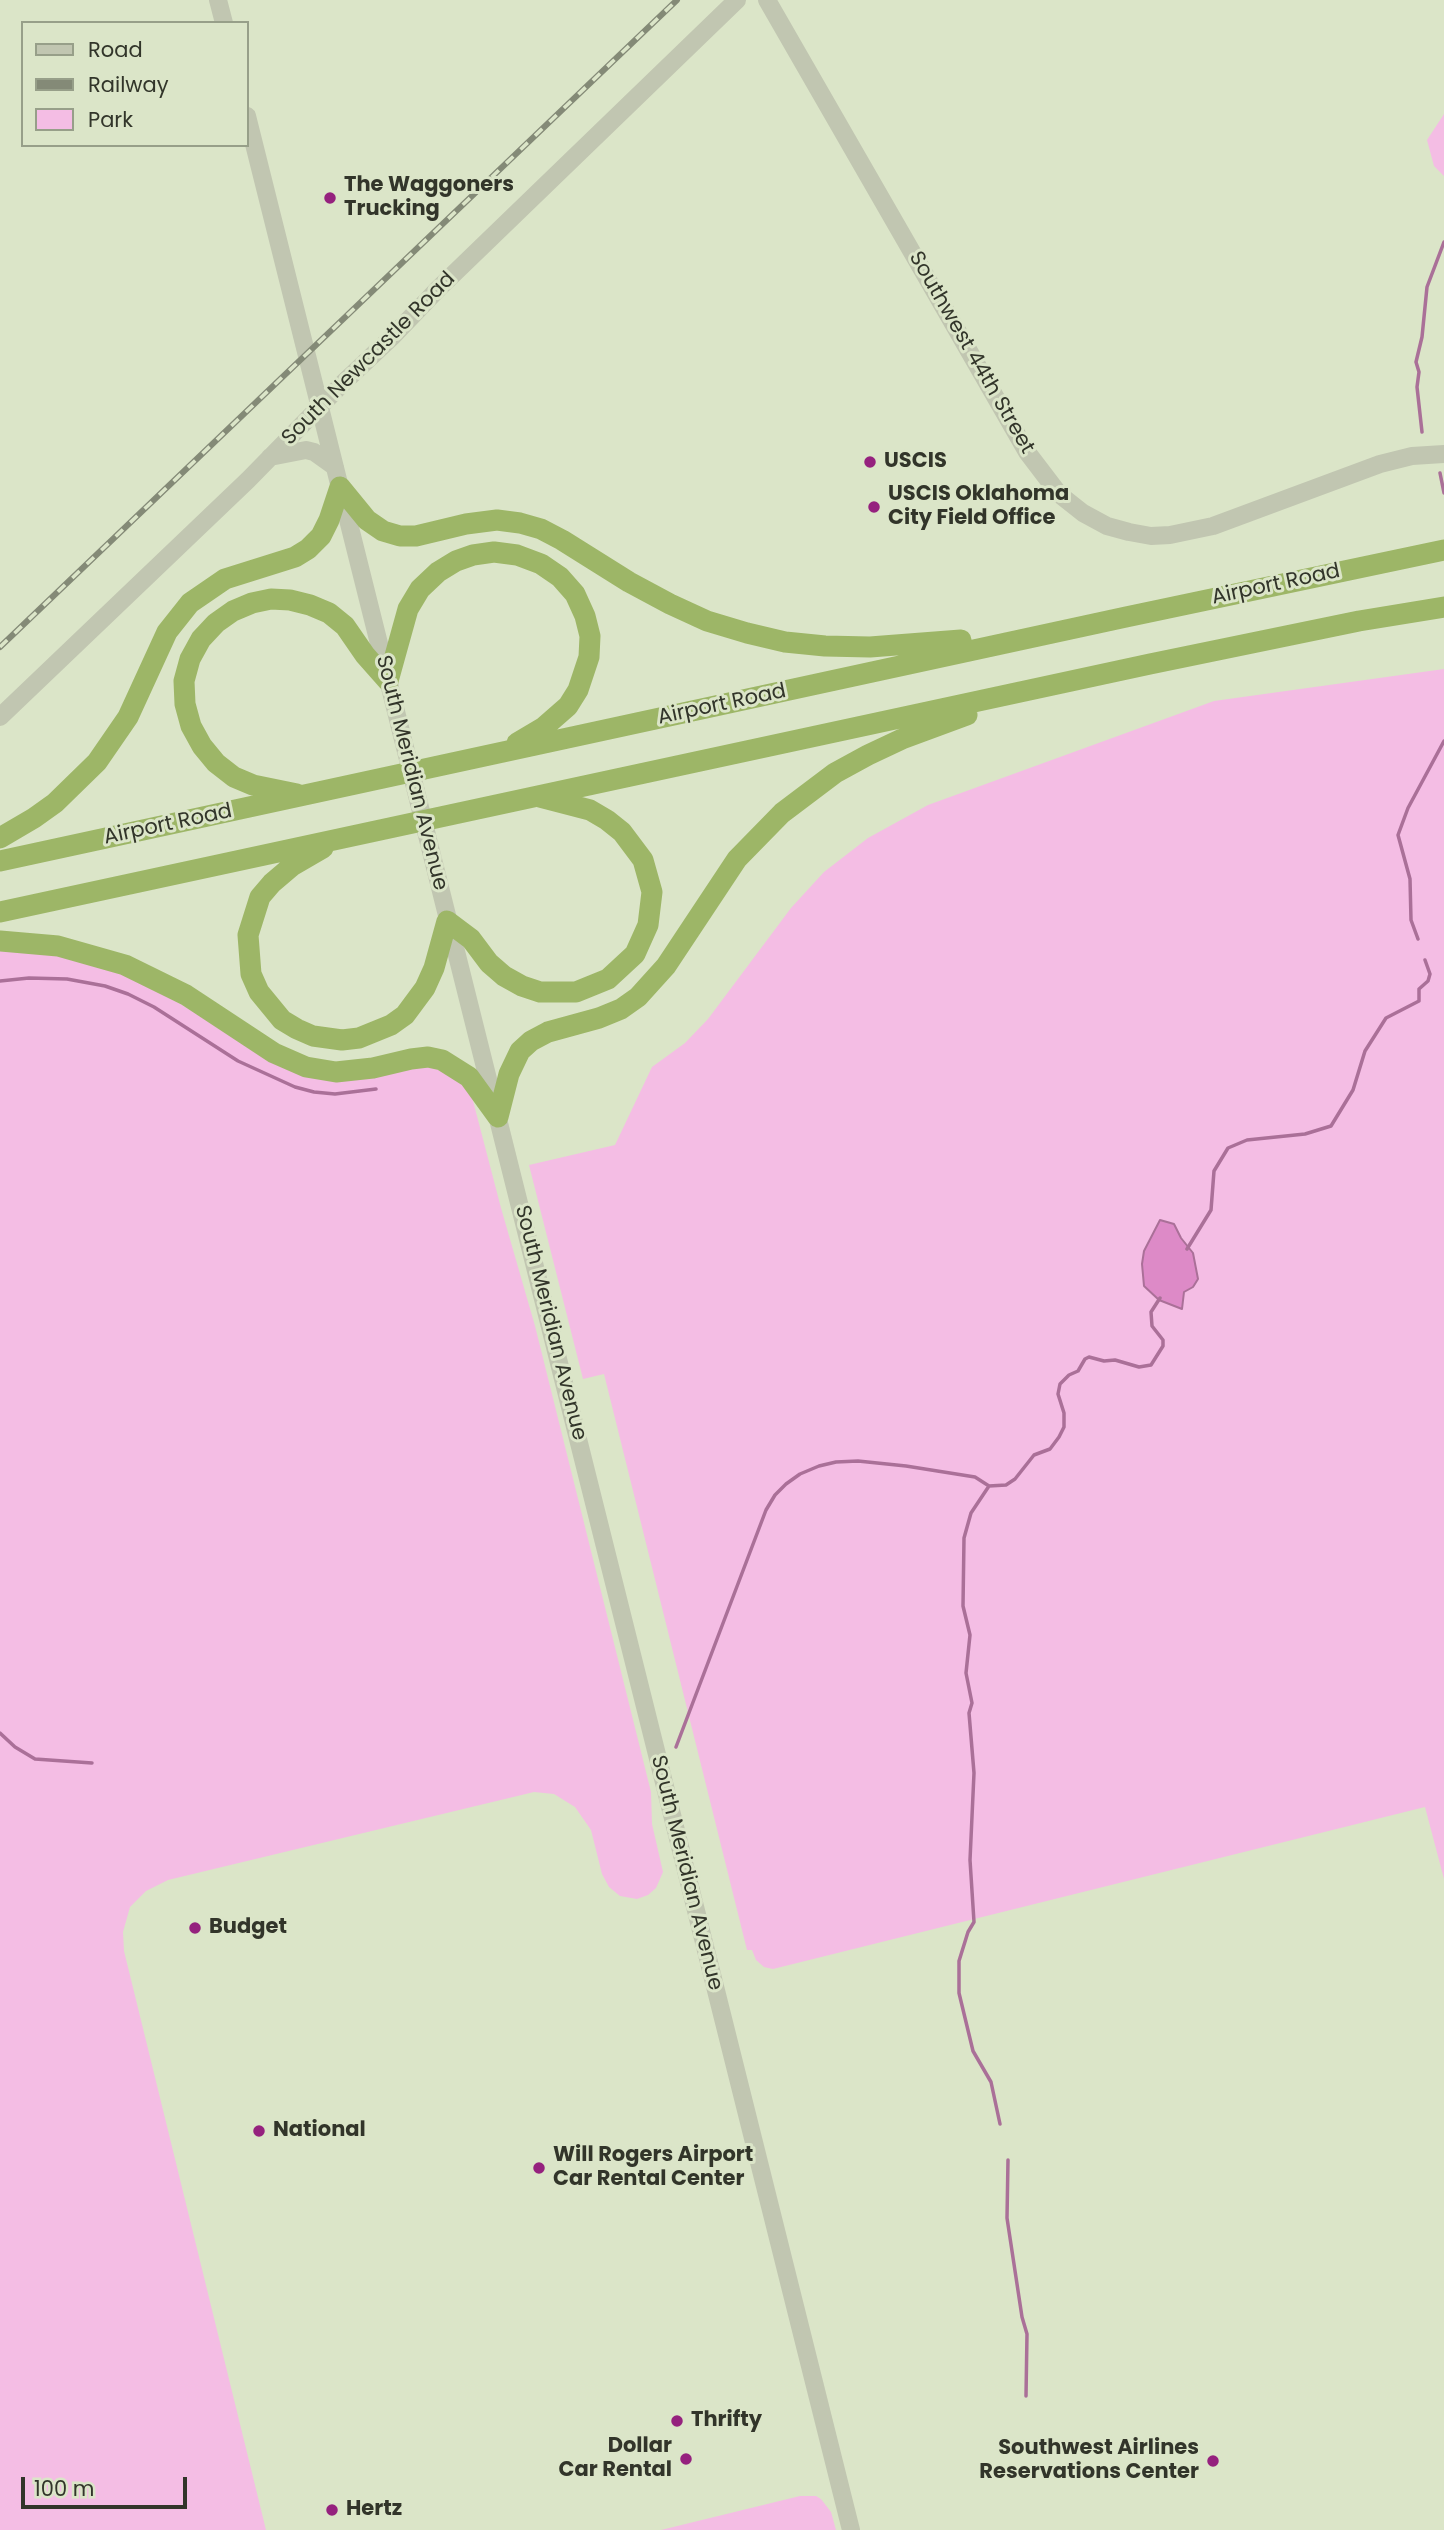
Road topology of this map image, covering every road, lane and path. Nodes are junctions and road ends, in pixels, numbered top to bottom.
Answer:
1 (218, 0) edge
2 (737, 0) edge
3 (767, 0) edge
4 (223, 21) edge
5 (248, 120) edge
6 (320, 408) junction
7 (1444, 454) edge
8 (271, 457) junction
9 (337, 477) junction
10 (1444, 550) edge
11 (1444, 607) edge
12 (1126, 617) junction
13 (388, 681) junction
14 (1034, 689) junction
15 (0, 717) edge
16 (500, 753) junction
17 (306, 795) junction
18 (536, 796) junction
19 (0, 838) edge
20 (340, 839) junction
21 (0, 861) edge
22 (0, 912) edge
23 (447, 921) junction
24 (0, 941) edge
25 (498, 1117) junction
26 (851, 2530) edge

1 - 4 main road
2 - 6 main road, South Newcastle Road
3 - 7 main road, Southwest 44th Street
5 - 6 main road, South Meridian Avenue
6 - 8 main road, South Newcastle Road
6 - 9 main road, South Meridian Avenue
8 - 9 main road
8 - 15 main road, South Newcastle Road
9 - 12 highway
9 - 13 main road, South Meridian Avenue
9 - 19 highway
10 - 12 highway, Airport Road
11 - 14 highway
12 - 16 highway, Airport Road
13 - 16 highway
13 - 17 highway
13 - 23 main road, South Meridian Avenue
14 - 18 highway
14 - 25 highway
16 - 17 highway, Airport Road
17 - 21 highway, Airport Road
18 - 20 highway
18 - 23 highway
20 - 22 highway
20 - 23 highway
23 - 25 main road, South Meridian Avenue
24 - 25 highway
25 - 26 main road, South Meridian Avenue

